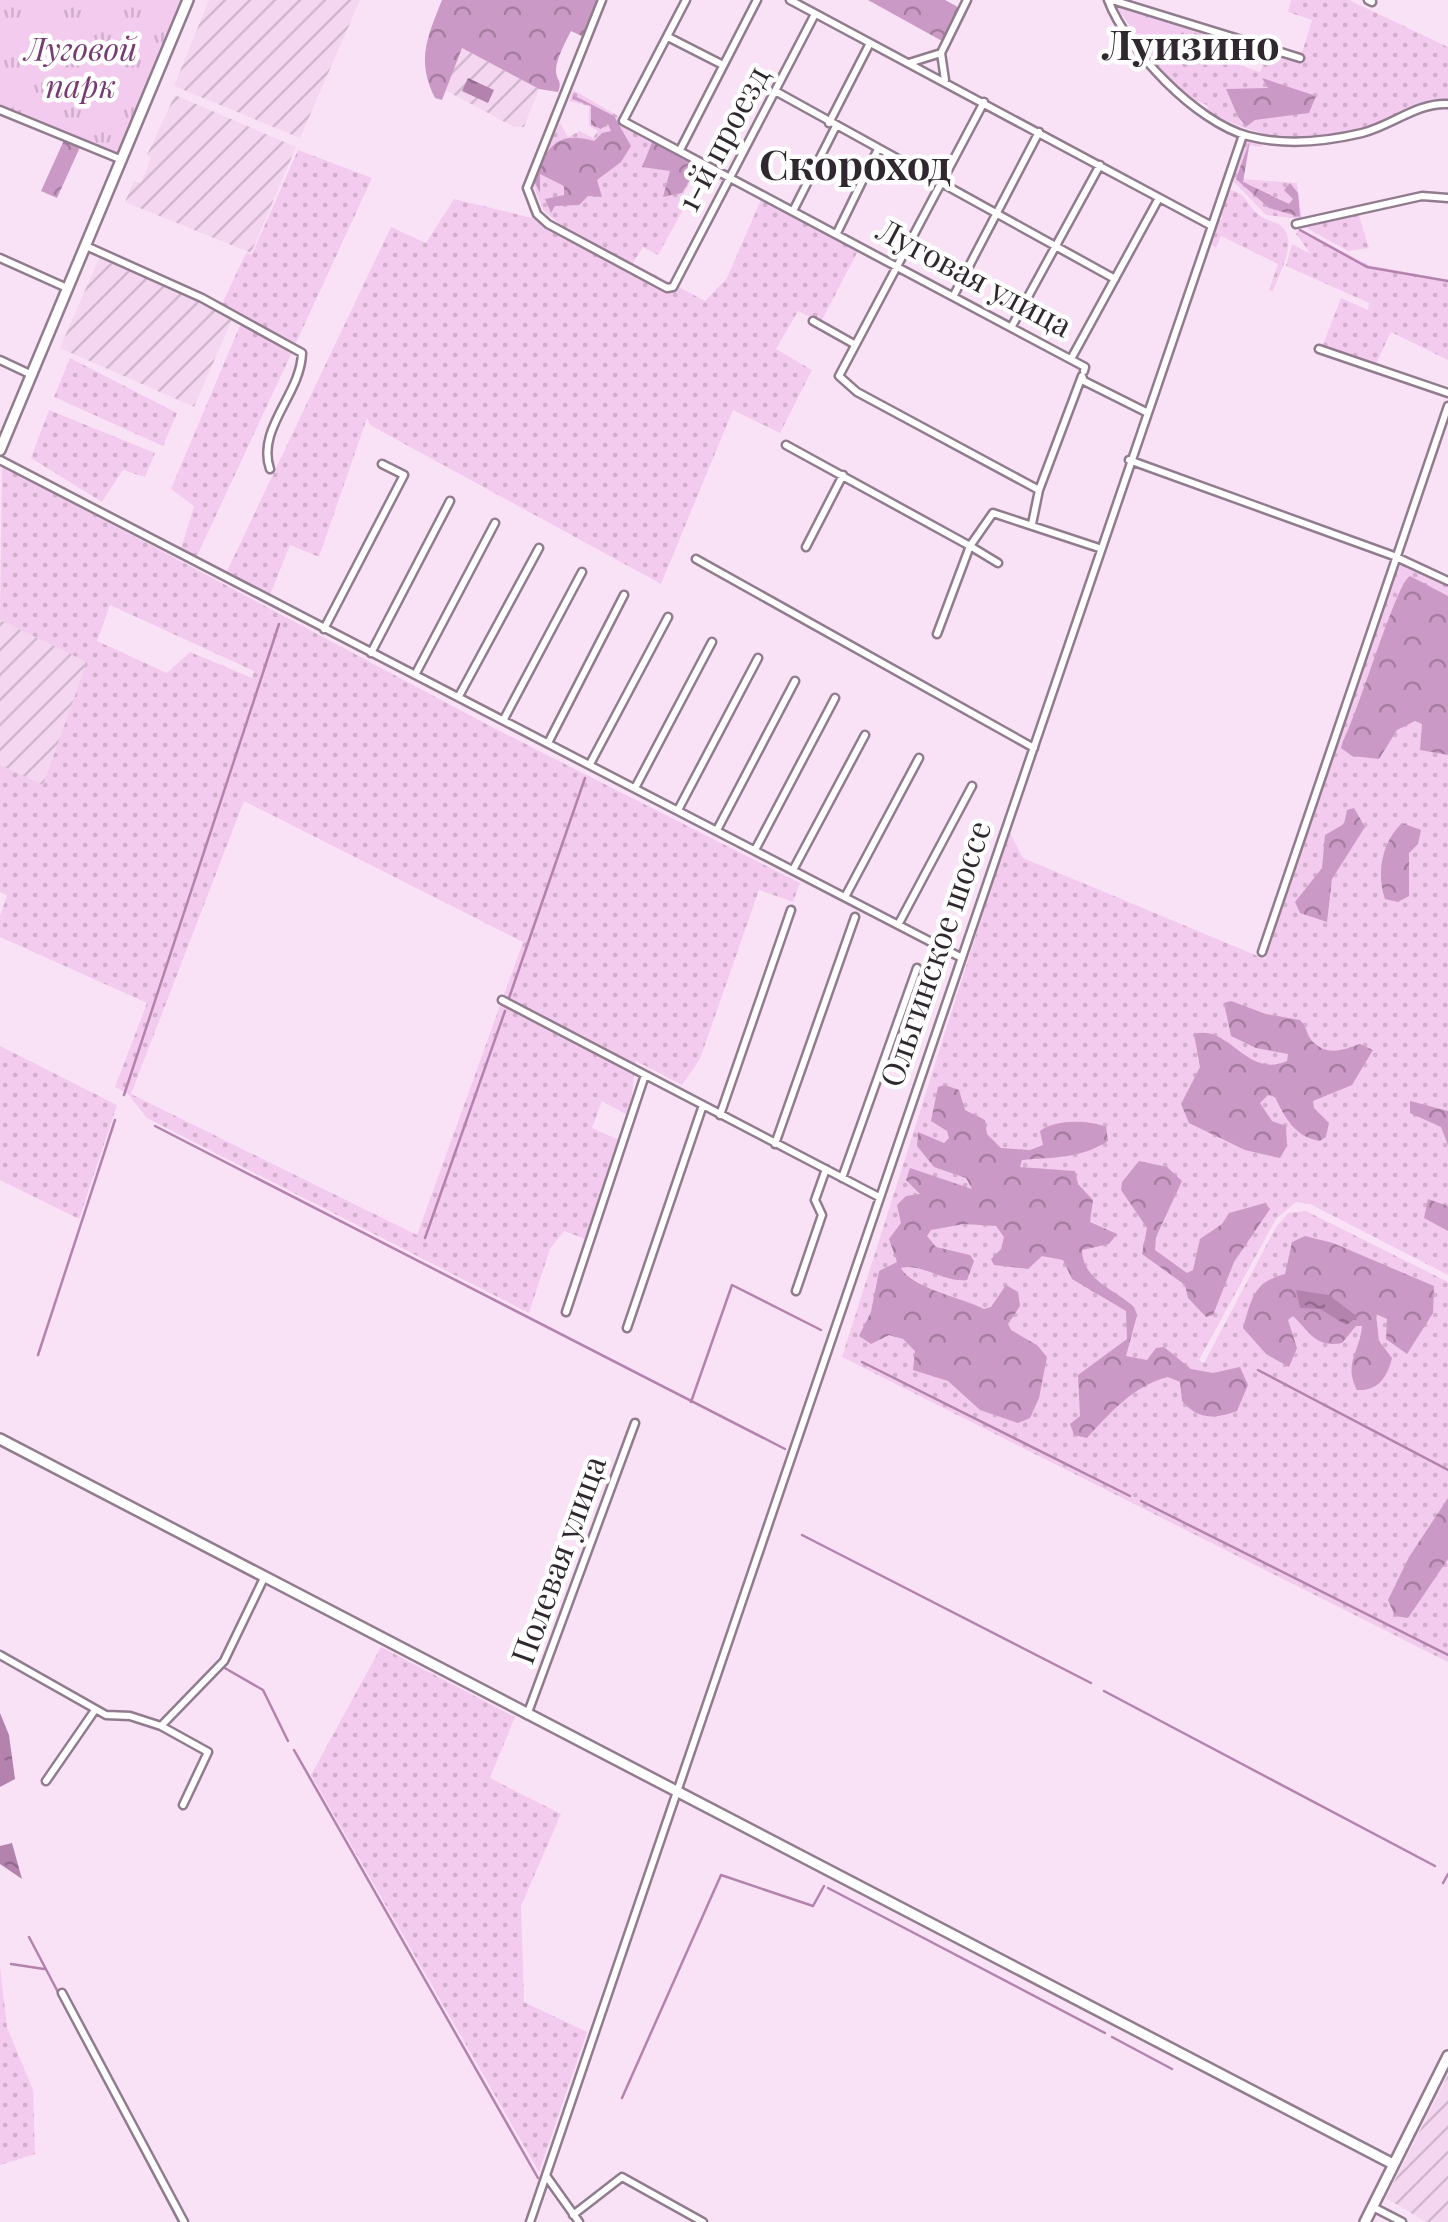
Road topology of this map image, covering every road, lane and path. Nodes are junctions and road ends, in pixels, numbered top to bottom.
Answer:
1 (188, 0) edge
2 (602, 0) edge
3 (686, 0) edge
4 (757, 0) edge
5 (790, 0) edge
6 (967, 0) edge
7 (1110, 0) edge
8 (816, 14) junction
9 (668, 37) junction
10 (870, 43) junction
11 (941, 53) junction
12 (1300, 58) dead end
13 (910, 63) junction
14 (723, 65) junction
15 (945, 82) junction
16 (777, 92) junction
17 (984, 102) junction
18 (1448, 104) edge
19 (0, 110) edge
20 (833, 125) junction
21 (1040, 132) junction
22 (1243, 134) junction
23 (878, 149) junction
24 (680, 150) junction
25 (122, 160) junction
26 (1100, 166) junction
27 (730, 178) junction
28 (942, 185) junction
29 (1159, 198) junction
30 (1448, 198) edge
31 (793, 211) junction
32 (998, 214) junction
33 (1210, 224) junction
34 (1296, 224) dead end
35 (836, 234) junction
36 (86, 246) junction
37 (1056, 246) junction
38 (0, 258) edge
39 (897, 264) junction
40 (1115, 279) junction
41 (68, 289) junction
42 (954, 295) junction
43 (813, 320) dead end
44 (1012, 326) junction
45 (854, 344) junction
46 (1319, 348) dead end
47 (1071, 359) junction
48 (0, 360) edge
49 (1083, 373) junction
50 (32, 375) junction
51 (1448, 393) edge
52 (1448, 406) edge
53 (1146, 412) junction
54 (786, 445) dead end
55 (0, 450) edge
56 (0, 460) edge
57 (1129, 460) junction
58 (382, 464) dead end
59 (270, 469) dead end
60 (843, 475) junction
61 (1039, 490) junction
62 (450, 501) dead end
63 (495, 523) dead end
64 (1032, 524) junction
65 (970, 546) junction
66 (806, 547) dead end
67 (538, 548) dead end
68 (1099, 548) junction
69 (1394, 556) junction
70 (696, 558) dead end
71 (998, 562) dead end
72 (582, 572) dead end
73 (1448, 582) edge
74 (624, 595) dead end
75 (668, 617) dead end
76 (324, 630) junction
77 (938, 634) dead end
78 (712, 642) dead end
79 (371, 653) junction
80 (758, 658) dead end
81 (415, 675) junction
82 (795, 681) dead end
83 (459, 696) junction
84 (835, 698) dead end
85 (504, 719) junction
86 (865, 734) dead end
87 (548, 742) junction
88 (1034, 748) junction
89 (919, 758) dead end
90 (590, 764) junction
91 (972, 786) dead end
92 (635, 788) junction
93 (678, 810) junction
94 (717, 830) junction
95 (755, 850) junction
96 (793, 870) junction
97 (845, 897) junction
98 (791, 910) dead end
99 (854, 917) dead end
100 (898, 924) junction
101 (1262, 952) dead end
102 (962, 958) junction
103 (917, 968) dead end
104 (502, 1000) dead end
105 (645, 1075) junction
106 (703, 1105) junction
107 (720, 1114) junction
108 (775, 1144) junction
109 (826, 1170) junction
110 (842, 1178) junction
111 (879, 1198) junction
112 (796, 1290) dead end
113 (566, 1312) dead end
114 (627, 1328) dead end
115 (635, 1422) dead end
116 (0, 1439) edge
117 (264, 1578) junction
118 (0, 1655) edge
119 (95, 1710) junction
120 (528, 1714) junction
121 (161, 1726) junction
122 (46, 1781) dead end
123 (675, 1790) junction
124 (183, 1804) dead end
125 (62, 1992) dead end
126 (1448, 2056) edge
127 (1393, 2164) junction
128 (546, 2176) junction
129 (1372, 2206) junction
130 (576, 2218) edge
131 (184, 2222) edge
132 (530, 2222) edge
133 (703, 2222) edge
134 (1365, 2222) edge
135 (1402, 2222) edge

1 - 25 street
2 - 27 street, 1-й проезд
3 - 9 street
4 - 14 street
5 - 8 street
6 - 11 street
7 - 12 street
7 - 22 street
8 - 10 street
8 - 16 street, 1-й проезд
9 - 14 street
9 - 24 street, Луговая улица
10 - 13 street
10 - 20 street
11 - 13 street
11 - 15 street
13 - 15 street
14 - 24 street
15 - 17 street
16 - 20 street
16 - 27 street, 1-й проезд
17 - 21 street
17 - 28 street
18 - 22 street
19 - 25 street
20 - 23 street
20 - 31 street
21 - 26 street
21 - 32 street
22 - 33 street, Ольгинское шоссе
23 - 28 street
23 - 35 street
24 - 27 street, Луговая улица
25 - 36 street
26 - 29 street
26 - 37 street
27 - 31 street, Луговая улица
28 - 32 street
28 - 39 street
29 - 33 street
29 - 40 street
30 - 34 street
31 - 35 street, Луговая улица
32 - 37 street
32 - 42 street
33 - 53 street, Ольгинское шоссе
35 - 39 street, Луговая улица
36 - 41 street
36 - 59 street
37 - 40 street
37 - 44 street
38 - 41 street
39 - 42 street, Луговая улица
39 - 45 street
40 - 47 street
41 - 50 street
42 - 44 street, Луговая улица
43 - 45 street
44 - 47 street, Луговая улица
45 - 61 street
46 - 51 street
47 - 49 street, Луговая улица
48 - 50 street
49 - 53 street, Луговая улица
49 - 61 street
50 - 55 street
52 - 69 street
53 - 57 street, Ольгинское шоссе
54 - 60 street
56 - 76 street
57 - 68 street, Ольгинское шоссе
57 - 69 street
58 - 76 street
60 - 65 street
60 - 66 street
61 - 64 street
62 - 79 street
63 - 81 street
64 - 65 street
64 - 68 street
65 - 71 street
65 - 77 street
67 - 83 street
68 - 88 street, Ольгинское шоссе
69 - 73 street
69 - 101 street
70 - 88 street
72 - 85 street
74 - 87 street
75 - 90 street
76 - 79 street
78 - 92 street
79 - 81 street
80 - 93 street
81 - 83 street
82 - 94 street
83 - 85 street
84 - 95 street
85 - 87 street
86 - 96 street
87 - 90 street
88 - 102 street, Ольгинское шоссе
89 - 97 street
90 - 92 street
91 - 100 street
92 - 93 street
93 - 94 street
94 - 95 street
95 - 96 street
96 - 97 street
97 - 100 street
98 - 107 street
99 - 108 street
100 - 102 street
102 - 111 street, Ольгинское шоссе
103 - 110 street
104 - 105 street
105 - 106 street
105 - 113 street
106 - 107 street
106 - 114 street
107 - 108 street
108 - 109 street
109 - 110 street
109 - 112 street
110 - 111 street
111 - 123 street, Ольгинское шоссе
115 - 120 street, Полевая улица
116 - 117 street
117 - 120 street
117 - 121 street
118 - 119 street
119 - 121 street
119 - 122 street
120 - 123 street
121 - 124 street
123 - 127 street
123 - 128 street, Ольгинское шоссе
125 - 131 street
126 - 127 street
127 - 129 street
128 - 130 street
128 - 132 street, Ольгинское шоссе
129 - 134 street
129 - 135 street
130 - 133 street

